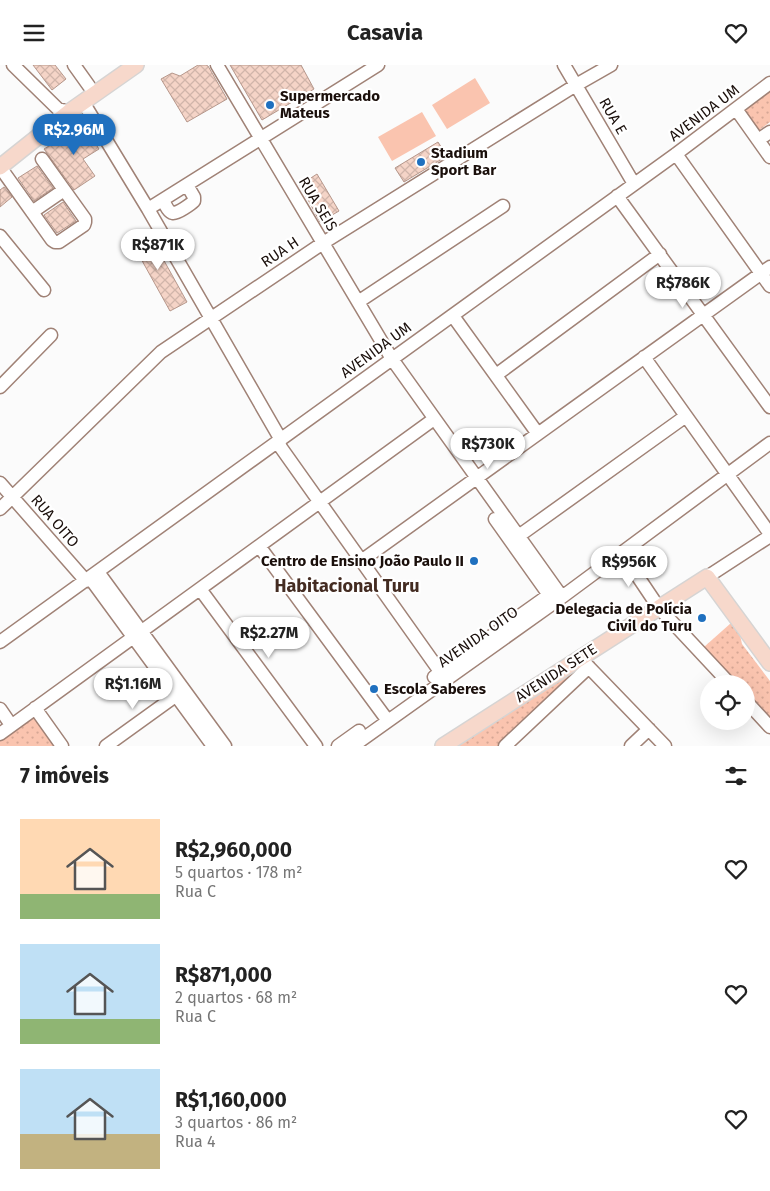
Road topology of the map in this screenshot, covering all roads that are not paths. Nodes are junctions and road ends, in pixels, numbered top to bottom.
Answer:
1 (13, 65) edge
2 (74, 65) edge
3 (119, 65) edge
4 (136, 65) edge
5 (217, 65) edge
6 (378, 65) edge
7 (564, 65) edge
8 (611, 65) edge
9 (770, 83) edge
10 (576, 85) junction
11 (89, 86) junction
12 (83, 102) junction
13 (736, 109) junction
14 (63, 111) junction
15 (770, 132) edge
16 (260, 138) junction
17 (758, 140) junction
18 (676, 154) junction
19 (0, 155) edge
20 (770, 157) edge
21 (42, 159) dead end
22 (0, 167) edge
23 (634, 184) junction
24 (186, 185) junction
25 (64, 190) junction
26 (617, 196) junction
27 (163, 200) junction
28 (503, 206) dead end
29 (148, 209) junction
30 (32, 212) junction
31 (0, 236) edge
32 (322, 243) junction
33 (660, 254) junction
34 (766, 270) edge
35 (770, 285) edge
36 (44, 290) dead end
37 (358, 302) junction
38 (703, 315) junction
39 (452, 316) junction
40 (211, 318) junction
41 (51, 335) dead end
42 (644, 357) junction
43 (388, 362) junction
44 (496, 375) junction
45 (0, 387) edge
46 (770, 407) edge
47 (686, 417) junction
48 (431, 421) junction
49 (538, 434) junction
50 (279, 441) junction
51 (770, 443) edge
52 (728, 475) junction
53 (473, 480) junction
54 (0, 483) edge
55 (12, 497) junction
56 (319, 503) junction
57 (0, 509) edge
58 (770, 535) edge
59 (515, 539) junction
60 (259, 546) junction
61 (622, 553) junction
62 (361, 561) junction
63 (91, 577) junction
64 (707, 577) junction
65 (200, 589) junction
66 (556, 596) junction
67 (660, 608) junction
68 (137, 634) junction
69 (0, 643) edge
70 (767, 653) edge
71 (585, 663) junction
72 (722, 675) edge
73 (443, 676) junction
74 (180, 693) junction
75 (35, 708) junction
76 (0, 709) edge
77 (755, 711) edge
78 (385, 718) junction
79 (12, 725) junction
80 (770, 727) edge
81 (648, 729) junction
82 (0, 733) edge
83 (62, 746) edge
84 (106, 746) edge
85 (213, 746) edge
86 (225, 746) edge
87 (316, 746) edge
88 (338, 746) edge
89 (353, 746) edge
90 (443, 746) edge
91 (505, 746) edge
92 (631, 746) edge
93 (665, 746) edge

1 - 14 street
2 - 11 street
3 - 11 main road
4 - 12 main road
5 - 16 street, RUA SEIS
6 - 16 street
7 - 10 street, RUA E
8 - 10 street, RUA H
9 - 13 street, AVENIDA UM
10 - 23 street, RUA E
10 - 32 street, RUA H
11 - 14 main road
12 - 14 main road
12 - 29 street
13 - 17 street
13 - 18 street, AVENIDA UM
14 - 19 main road
14 - 22 main road
15 - 17 street
16 - 24 street
16 - 32 street, RUA SEIS
17 - 20 street
18 - 23 street, AVENIDA UM
18 - 34 street
21 - 25 street
22 - 30 street
23 - 26 street, AVENIDA UM
24 - 27 street
24 - 27 street
25 - 30 street
25 - 30 street
26 - 33 street
26 - 39 street, AVENIDA UM
27 - 29 street
28 - 37 street
29 - 40 street
31 - 36 street
32 - 37 street, RUA SEIS
32 - 40 street, RUA H
33 - 38 street
33 - 44 street
34 - 35 street
34 - 38 street
37 - 43 street, RUA SEIS
38 - 42 street
38 - 46 street
39 - 43 street, AVENIDA UM
39 - 44 street
40 - 50 street
40 - 55 street, RUA H
41 - 45 street
42 - 47 street
42 - 49 street
43 - 48 street, RUA SEIS
43 - 50 street, AVENIDA UM
44 - 49 street
47 - 52 street
47 - 59 street
48 - 53 street, RUA SEIS
48 - 56 street
49 - 53 street
50 - 56 street
50 - 63 street, AVENIDA UM
51 - 52 street, AVENIDA OITO
52 - 58 street
52 - 61 street, AVENIDA OITO
53 - 59 street, RUA SEIS
53 - 62 street
54 - 55 street, RUA OITO
55 - 57 street, RUA H
55 - 63 street, RUA OITO
56 - 60 street
56 - 62 street
58 - 64 street, AVENIDA SETE
59 - 66 street, RUA SEIS
60 - 65 street
60 - 78 street
61 - 66 street, AVENIDA OITO
61 - 67 street
62 - 73 street
63 - 68 street, RUA OITO
63 - 69 street, AVENIDA UM
64 - 67 main road, AVENIDA SETE
64 - 70 main road
65 - 68 street
65 - 87 street
66 - 73 street, AVENIDA OITO
67 - 71 main road, AVENIDA SETE
67 - 72 street
68 - 74 street, RUA OITO
68 - 75 street
71 - 81 street
71 - 90 main road, AVENIDA SETE
71 - 91 street
73 - 78 street, AVENIDA OITO
74 - 84 street
74 - 85 street
74 - 86 street
75 - 79 street
75 - 83 street
76 - 79 street
77 - 80 street
78 - 88 street
78 - 89 street
79 - 82 street
81 - 92 street
81 - 93 street

